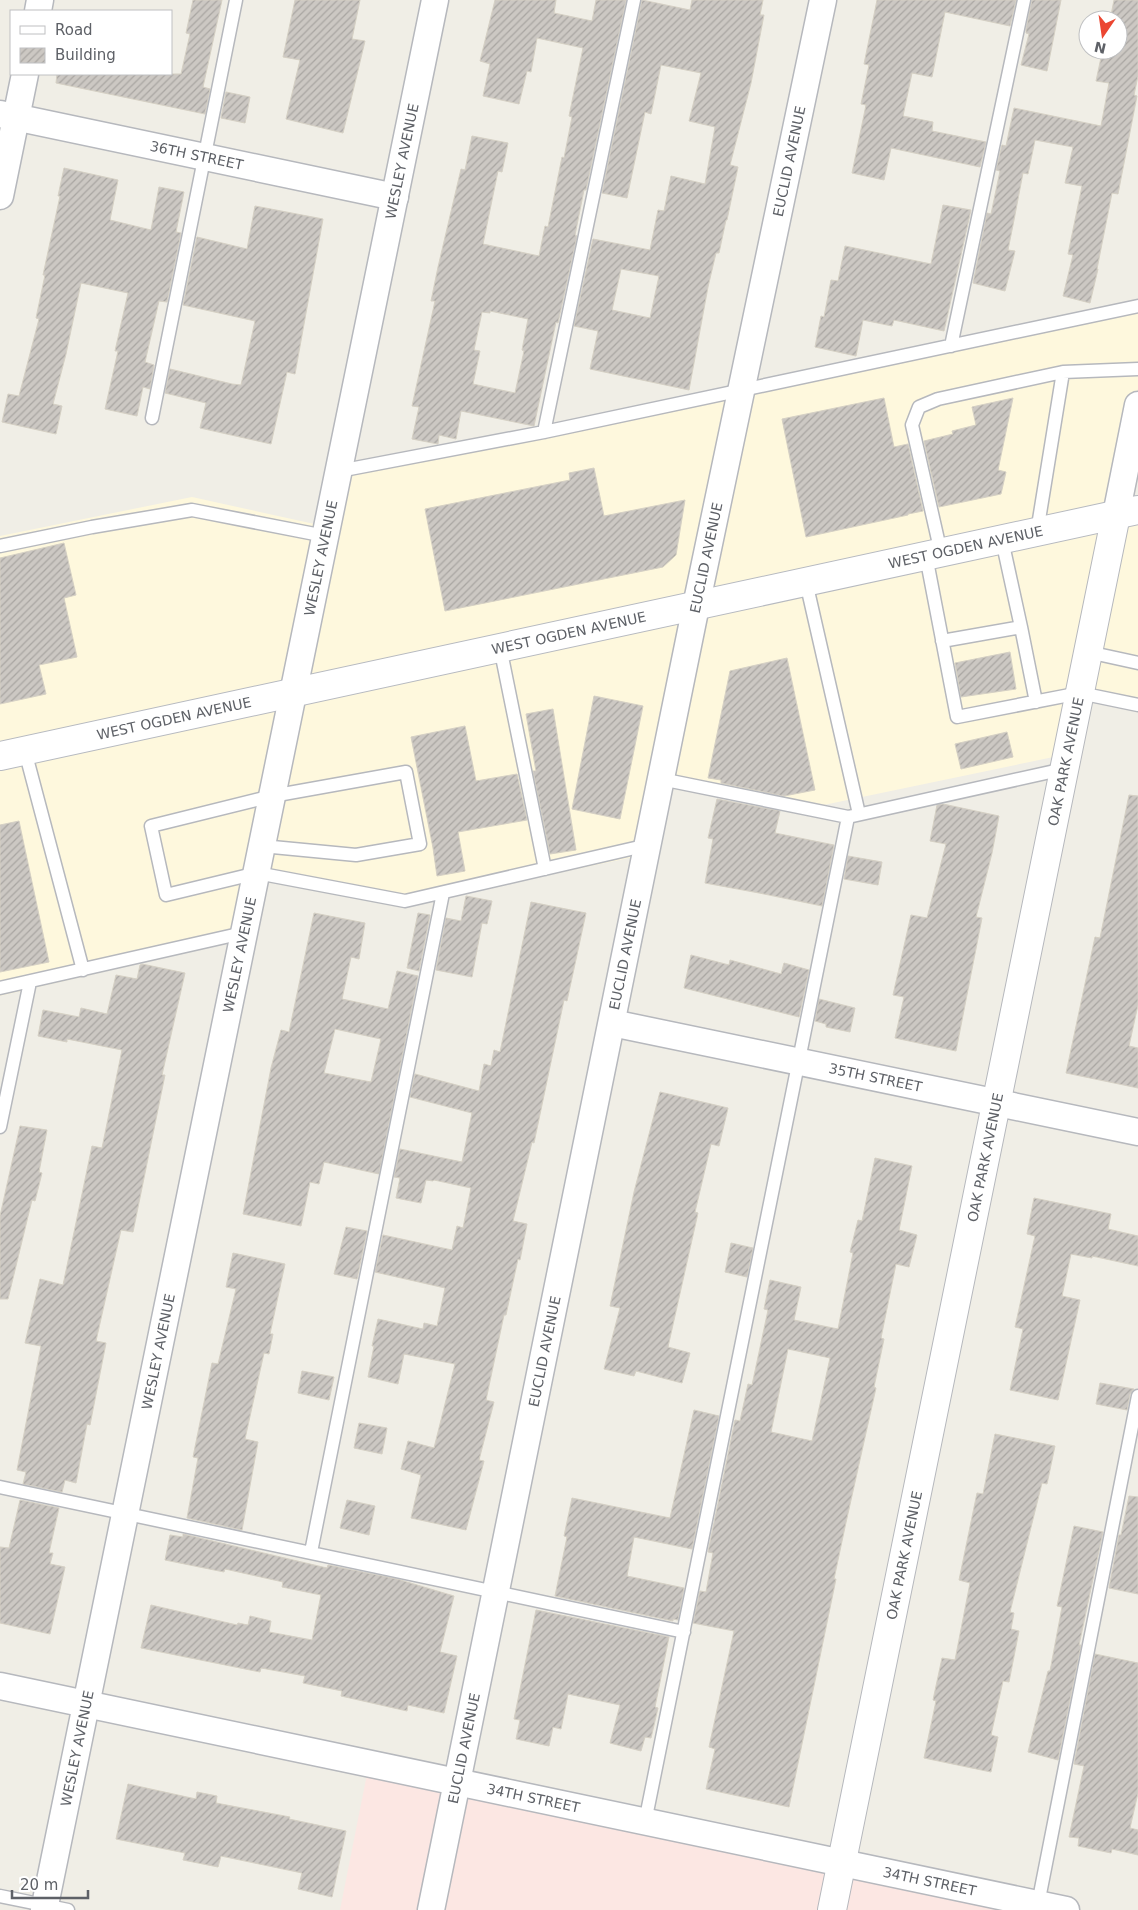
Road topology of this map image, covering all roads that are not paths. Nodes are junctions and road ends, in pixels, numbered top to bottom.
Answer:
1 (236, 0) edge
2 (435, 0) edge
3 (634, 0) edge
4 (824, 0) edge
5 (1024, 0) edge
6 (25, 75) edge
7 (8, 115) edge
8 (204, 156) junction
9 (0, 196) edge
10 (395, 197) junction
11 (1138, 306) edge
12 (951, 346) junction
13 (1138, 369) edge
14 (1063, 372) junction
15 (741, 391) junction
16 (1138, 405) edge
17 (152, 418) dead end
18 (544, 432) junction
19 (339, 471) junction
20 (1127, 513) edge
21 (1037, 532) junction
22 (320, 535) dead end
23 (1002, 540) junction
24 (0, 546) edge
25 (934, 554) junction
26 (806, 582) junction
27 (696, 606) junction
28 (1021, 626) junction
29 (942, 641) junction
30 (500, 647) junction
31 (1088, 652) junction
32 (1138, 663) edge
33 (294, 693) junction
34 (1080, 693) junction
35 (1036, 702) junction
36 (1138, 705) edge
37 (12, 754) edge
38 (1064, 770) junction
39 (661, 779) junction
40 (272, 796) junction
41 (854, 815) junction
42 (262, 846) junction
43 (648, 846) junction
44 (545, 869) junction
45 (257, 873) junction
46 (443, 893) junction
47 (244, 933) junction
48 (83, 970) junction
49 (30, 982) junction
50 (0, 988) edge
51 (612, 1023) junction
52 (799, 1062) junction
53 (996, 1102) junction
54 (0, 1126) edge
55 (1138, 1132) edge
56 (1138, 1396) edge
57 (0, 1487) edge
58 (126, 1513) junction
59 (310, 1552) junction
60 (496, 1592) junction
61 (684, 1632) junction
62 (0, 1686) edge
63 (87, 1704) junction
64 (457, 1782) junction
65 (646, 1822) junction
66 (842, 1863) junction
67 (0, 1896) edge
68 (1038, 1904) junction
69 (53, 1908) edge
70 (431, 1910) edge
71 (832, 1910) edge
72 (1066, 1910) edge

1 - 8 lane
2 - 10 street, WESLEY AVENUE
3 - 18 lane
4 - 15 street, EUCLID AVENUE
5 - 12 lane
6 - 7 street
7 - 8 street, 36TH STREET
7 - 9 street
8 - 10 street, 36TH STREET
8 - 17 lane
10 - 19 street, WESLEY AVENUE
11 - 12 lane
12 - 15 lane
13 - 14 lane
14 - 21 lane
14 - 25 lane
15 - 18 lane
15 - 27 street, EUCLID AVENUE
16 - 20 street, OAK PARK AVENUE
18 - 19 lane
19 - 33 street, WESLEY AVENUE
20 - 21 street, WEST OGDEN AVENUE
20 - 31 street, OAK PARK AVENUE
21 - 23 street, WEST OGDEN AVENUE
22 - 24 lane
23 - 25 street, WEST OGDEN AVENUE
23 - 28 lane
25 - 26 street, WEST OGDEN AVENUE
25 - 29 lane
26 - 27 street, WEST OGDEN AVENUE
26 - 41 lane
27 - 30 street, WEST OGDEN AVENUE
27 - 39 street, EUCLID AVENUE
28 - 29 lane
28 - 35 lane
29 - 35 lane
30 - 33 street, WEST OGDEN AVENUE
30 - 44 lane
31 - 32 lane
31 - 34 street, OAK PARK AVENUE
33 - 37 street, WEST OGDEN AVENUE
33 - 40 street, WESLEY AVENUE
34 - 35 lane
34 - 36 lane
34 - 38 street, OAK PARK AVENUE
37 - 48 lane
38 - 41 lane
38 - 53 street, OAK PARK AVENUE
39 - 41 lane
39 - 43 street, EUCLID AVENUE
40 - 42 street, WESLEY AVENUE
40 - 42 lane
40 - 45 lane
41 - 52 lane
42 - 45 street, WESLEY AVENUE
43 - 44 lane
43 - 51 street, EUCLID AVENUE
44 - 46 lane
45 - 46 lane
45 - 47 street, WESLEY AVENUE
46 - 59 lane
47 - 48 lane
47 - 58 street, WESLEY AVENUE
48 - 49 lane
49 - 50 lane
49 - 54 lane
51 - 52 street, 35TH STREET
51 - 60 street, EUCLID AVENUE
52 - 53 street, 35TH STREET
52 - 61 lane
53 - 55 street, 35TH STREET
53 - 66 street, OAK PARK AVENUE
56 - 68 lane
57 - 58 lane
58 - 59 lane
58 - 63 street, WESLEY AVENUE
59 - 60 lane
60 - 61 lane
60 - 64 street, EUCLID AVENUE
61 - 65 lane
62 - 63 street, 34TH STREET
63 - 64 street, 34TH STREET
63 - 69 street, WESLEY AVENUE
64 - 65 street, 34TH STREET
64 - 70 street, EUCLID AVENUE
65 - 66 street, 34TH STREET
66 - 68 street, 34TH STREET
66 - 71 street, OAK PARK AVENUE
67 - 69 lane
68 - 72 street, 34TH STREET

